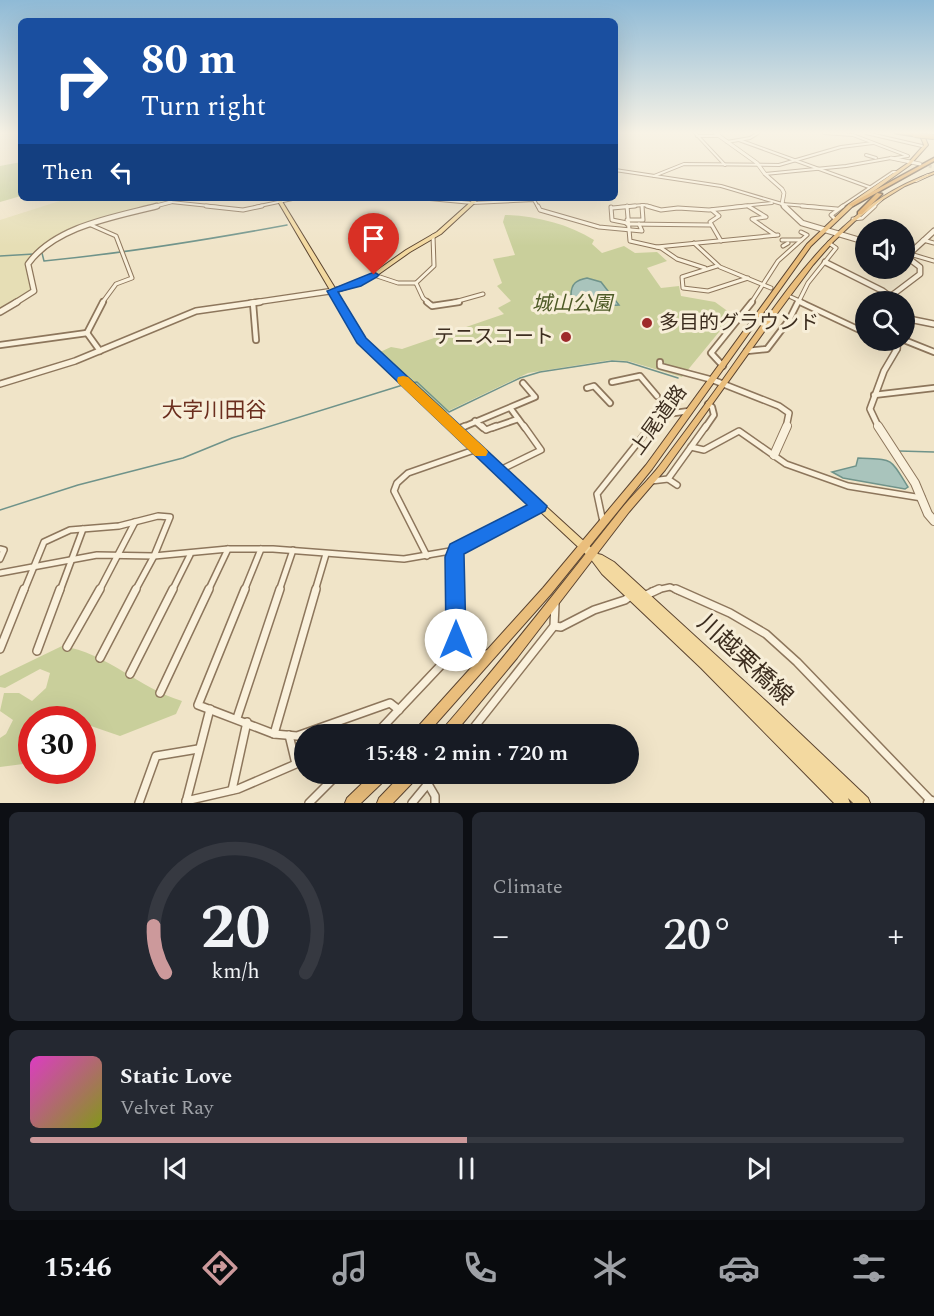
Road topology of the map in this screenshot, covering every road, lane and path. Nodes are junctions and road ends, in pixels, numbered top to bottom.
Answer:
1 (618, 170) edge
2 (668, 170) edge
3 (762, 170) edge
4 (805, 170) edge
5 (826, 170) edge
6 (913, 170) tunnel mouth
7 (929, 170) tunnel mouth
8 (898, 172) joint
9 (765, 174) junction
10 (654, 176) junction
11 (869, 187) junction
12 (168, 201) edge
13 (177, 201) edge
14 (276, 201) edge
15 (280, 201) edge
16 (474, 201) edge
17 (535, 201) edge
18 (775, 202) junction
19 (782, 204) junction
20 (642, 205) junction
21 (851, 205) junction
22 (627, 206) junction
23 (748, 206) junction
24 (837, 209) junction
25 (712, 210) junction
26 (835, 219) junction
27 (627, 223) junction
28 (639, 224) junction
29 (91, 225) junction
30 (711, 225) junction
31 (806, 225) junction
32 (825, 230) junction
33 (934, 231) edge
34 (628, 232) junction
35 (838, 234) junction
36 (434, 236) junction
37 (855, 239) edge
38 (782, 240) dead end
39 (801, 240) junction
40 (923, 240) junction
41 (721, 241) junction
42 (694, 243) junction
43 (788, 243) dead end
44 (829, 243) junction
45 (934, 243) edge
46 (783, 246) dead end
47 (915, 246) edge
48 (657, 247) junction
49 (915, 257) edge
50 (934, 261) edge
51 (825, 262) junction
52 (915, 262) edge
53 (717, 266) junction
54 (705, 268) junction
55 (374, 275) junction
56 (748, 278) junction
57 (915, 278) edge
58 (913, 279) edge
59 (416, 283) junction
60 (762, 284) junction
61 (771, 288) dead end
62 (332, 291) junction
63 (881, 291) edge
64 (898, 291) edge
65 (483, 294) dead end
66 (791, 297) dead end
67 (799, 300) junction
68 (253, 303) junction
69 (0, 312) edge
70 (915, 320) edge
71 (934, 324) edge
72 (855, 328) edge
73 (87, 333) junction
74 (256, 339) dead end
75 (915, 344) edge
76 (0, 345) edge
77 (100, 351) junction
78 (747, 351) junction
79 (896, 351) edge
80 (934, 352) edge
81 (660, 362) dead end
82 (723, 366) junction
83 (713, 380) junction
84 (612, 382) dead end
85 (523, 383) dead end
86 (722, 383) junction
87 (0, 384) edge
88 (587, 388) dead end
89 (934, 388) edge
90 (874, 395) junction
91 (657, 396) dead end
92 (610, 403) dead end
93 (708, 404) junction
94 (511, 409) junction
95 (689, 411) junction
96 (518, 419) junction
97 (475, 421) junction
98 (456, 430) junction
99 (691, 447) junction
100 (477, 449) junction
101 (774, 455) dead end
102 (500, 470) junction
103 (668, 479) junction
104 (651, 481) junction
105 (677, 485) dead end
106 (922, 498) junction
107 (539, 506) junction
108 (934, 521) edge
109 (135, 522) junction
110 (603, 522) junction
111 (83, 529) junction
112 (0, 549) edge
113 (228, 549) junction
114 (261, 549) junction
115 (293, 550) junction
116 (456, 550) junction
117 (588, 551) junction
118 (120, 554) junction
119 (326, 554) junction
120 (190, 555) junction
121 (154, 556) junction
122 (427, 556) junction
123 (0, 559) edge
124 (72, 559) junction
125 (34, 566) junction
126 (0, 573) edge
127 (632, 594) junction
128 (644, 596) junction
129 (555, 602) junction
130 (554, 626) junction
131 (67, 647) dead end
132 (0, 649) edge
133 (37, 651) dead end
134 (492, 653) junction
135 (99, 658) dead end
136 (454, 660) junction
137 (130, 674) dead end
138 (160, 693) dead end
139 (210, 709) junction
140 (399, 710) junction
141 (237, 718) junction
142 (247, 722) junction
143 (386, 724) edge
144 (428, 724) edge
145 (454, 724) edge
146 (477, 724) edge
147 (274, 734) junction
148 (289, 735) junction
149 (198, 749) junction
150 (328, 784) edge
151 (371, 784) edge
152 (402, 784) edge
153 (428, 784) joint
154 (232, 790) junction
155 (186, 802) edge
156 (932, 802) edge
157 (139, 803) edge
158 (309, 803) edge
159 (352, 803) edge
160 (384, 803) edge
161 (412, 803) edge
162 (435, 803) edge
163 (843, 803) edge
164 (863, 803) edge

1 - 10 street
2 - 10 street
3 - 9 street
4 - 9 street
5 - 11 street
6 - 21 highway
7 - 35 highway, 上尾道路
8 - 11 street
8 - 21 highway, 上尾道路
9 - 19 street
10 - 18 street
11 - 24 street
12 - 29 street
13 - 14 street
15 - 62 main road, 川越栗橋線
16 - 36 main road
17 - 34 street
18 - 19 street
18 - 23 street
19 - 24 street
19 - 31 street
20 - 22 street
20 - 25 street
20 - 27 street
21 - 26 highway, 上尾道路
22 - 27 street
22 - 27 street
23 - 25 street
23 - 41 street
24 - 26 street
25 - 30 street
26 - 32 highway, 上尾道路
27 - 28 street
27 - 34 street
28 - 30 street
28 - 34 street
29 - 69 street
29 - 73 street
30 - 41 street
31 - 32 street
31 - 39 street
32 - 35 street
32 - 82 highway, 上尾道路
33 - 40 street
34 - 48 street
35 - 37 street
35 - 44 highway, 上尾道路
36 - 55 main road
36 - 59 street
38 - 39 street
39 - 60 street
40 - 45 street
40 - 47 street
41 - 42 street
42 - 48 street
42 - 53 street
43 - 46 street
44 - 51 street
44 - 78 highway, 上尾道路
48 - 54 street
49 - 50 street
51 - 63 street
51 - 67 street
52 - 57 street
53 - 54 street
53 - 56 street
54 - 56 street
55 - 59 street
55 - 62 main road
56 - 60 street
58 - 64 street
59 - 65 street
60 - 61 street
60 - 82 street
62 - 68 street
62 - 98 main road, 川越栗橋線
66 - 67 street
67 - 72 street
67 - 78 street
68 - 74 street
68 - 77 street
70 - 71 street
73 - 76 street
73 - 77 street
75 - 80 street
77 - 87 street
78 - 86 highway, 上尾道路
79 - 90 street
81 - 83 street
82 - 83 highway, 上尾道路
83 - 86 street
83 - 95 highway, 上尾道路
84 - 91 street
85 - 94 street
86 - 93 highway, 上尾道路
86 - 101 street
88 - 92 street
89 - 90 street
90 - 106 street
93 - 99 street
93 - 104 highway, 上尾道路
94 - 96 street
94 - 97 street
95 - 110 highway, 上尾道路
95 - 110 street
96 - 97 street
96 - 102 street
97 - 98 street
98 - 100 main road, 川越栗橋線
99 - 103 street
99 - 106 street
100 - 102 main road, 川越栗橋線
100 - 122 street
102 - 107 main road, 川越栗橋線
103 - 104 street
103 - 105 street
104 - 117 highway, 上尾道路
106 - 108 street
107 - 116 street
107 - 117 main road, 川越栗橋線
109 - 111 street
109 - 118 street
109 - 121 street
110 - 117 highway, 上尾道路
111 - 124 street
111 - 125 street
112 - 123 street
113 - 114 street
113 - 120 street
113 - 138 street
114 - 115 street
114 - 139 street
115 - 119 street
115 - 141 street
116 - 122 street
116 - 136 street
117 - 127 main road, 川越栗橋線
117 - 128 main road, 川越栗橋線
117 - 129 highway, 上尾道路
117 - 134 highway, 上尾道路
118 - 121 street
118 - 124 street
118 - 131 street
119 - 122 street
119 - 147 street
120 - 121 street
120 - 137 street
121 - 135 street
124 - 125 street
124 - 133 street
125 - 126 street
125 - 132 street
127 - 130 street
127 - 163 main road, 川越栗橋線
128 - 156 street
128 - 164 main road, 川越栗橋線
129 - 130 street
129 - 145 highway, 上尾道路
130 - 146 street
134 - 136 street
134 - 144 highway, 上尾道路
136 - 140 street
139 - 141 street
139 - 149 street
140 - 143 street
140 - 148 street
141 - 142 street
142 - 147 street
142 - 154 street
147 - 148 street
148 - 154 street
149 - 155 street
149 - 157 street
150 - 158 street
151 - 159 highway
152 - 160 highway
153 - 161 street
153 - 162 street
154 - 155 street

